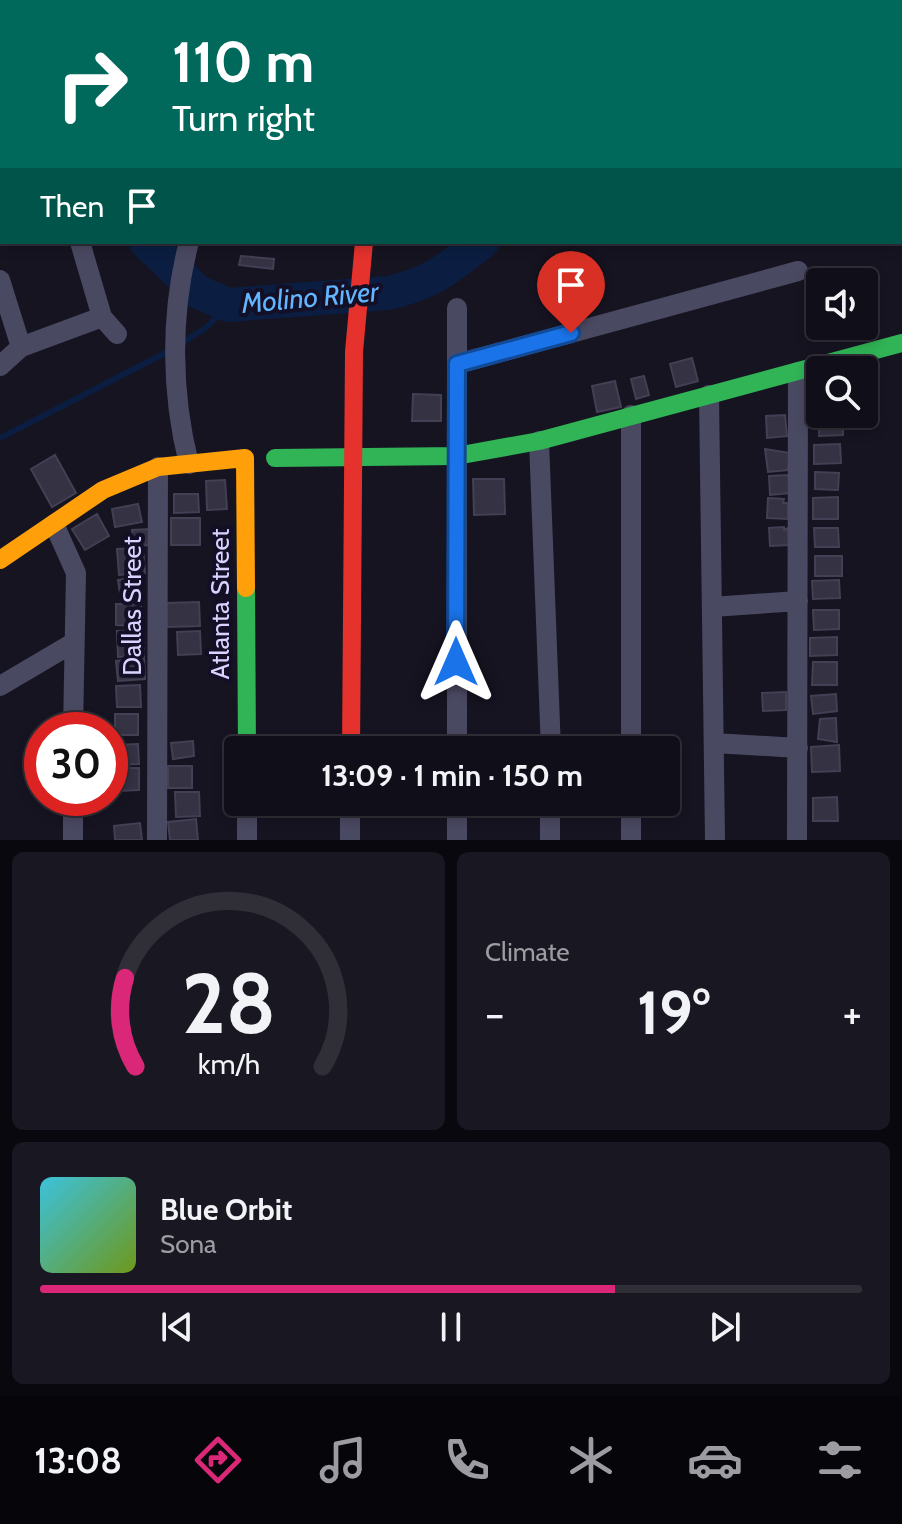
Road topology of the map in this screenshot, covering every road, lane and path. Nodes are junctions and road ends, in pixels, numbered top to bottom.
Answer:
1 (81, 244) edge
2 (188, 244) edge
3 (364, 244) edge
4 (798, 271) dead end
5 (0, 280) edge
6 (457, 308) dead end
7 (102, 317) junction
8 (117, 334) dead end
9 (902, 343) edge
10 (21, 347) junction
11 (457, 364) junction
12 (0, 366) edge
13 (798, 372) junction
14 (709, 395) junction
15 (631, 415) junction
16 (539, 441) junction
17 (456, 456) junction
18 (351, 457) junction
19 (275, 458) dead end
20 (189, 464) junction
21 (158, 467) junction
22 (54, 524) junction
23 (0, 560) edge
24 (798, 601) junction
25 (712, 607) junction
26 (73, 643) junction
27 (0, 686) edge
28 (73, 712) edge
29 (247, 736) edge
30 (351, 736) edge
31 (457, 736) edge
32 (550, 736) edge
33 (631, 736) edge
34 (714, 743) junction
35 (798, 748) junction
36 (73, 816) edge
37 (247, 816) edge
38 (350, 816) edge
39 (457, 816) edge
40 (550, 816) edge
41 (631, 816) edge
42 (73, 840) edge
43 (157, 840) edge
44 (247, 840) edge
45 (350, 840) edge
46 (457, 840) edge
47 (550, 840) edge
48 (631, 840) edge
49 (715, 840) edge
50 (797, 840) edge

1 - 7 street
2 - 20 street
3 - 18 street
4 - 11 street
5 - 10 street
6 - 11 street
7 - 8 street
7 - 10 street
9 - 13 street
10 - 12 street
11 - 17 street
13 - 14 street
13 - 24 street
14 - 15 street
14 - 25 street
15 - 16 street
15 - 33 street
16 - 17 street
16 - 32 street
17 - 18 street
17 - 31 street
18 - 19 street
18 - 30 street
20 - 21 street
20 - 29 street, Atlanta Street
21 - 22 street
21 - 43 street, Dallas Street
22 - 23 street
22 - 26 street
24 - 25 street
24 - 35 street
25 - 34 street
26 - 27 street
26 - 28 street
34 - 35 street
34 - 49 street
35 - 50 street
36 - 42 street
37 - 44 street
38 - 45 street
39 - 46 street
40 - 47 street
41 - 48 street

